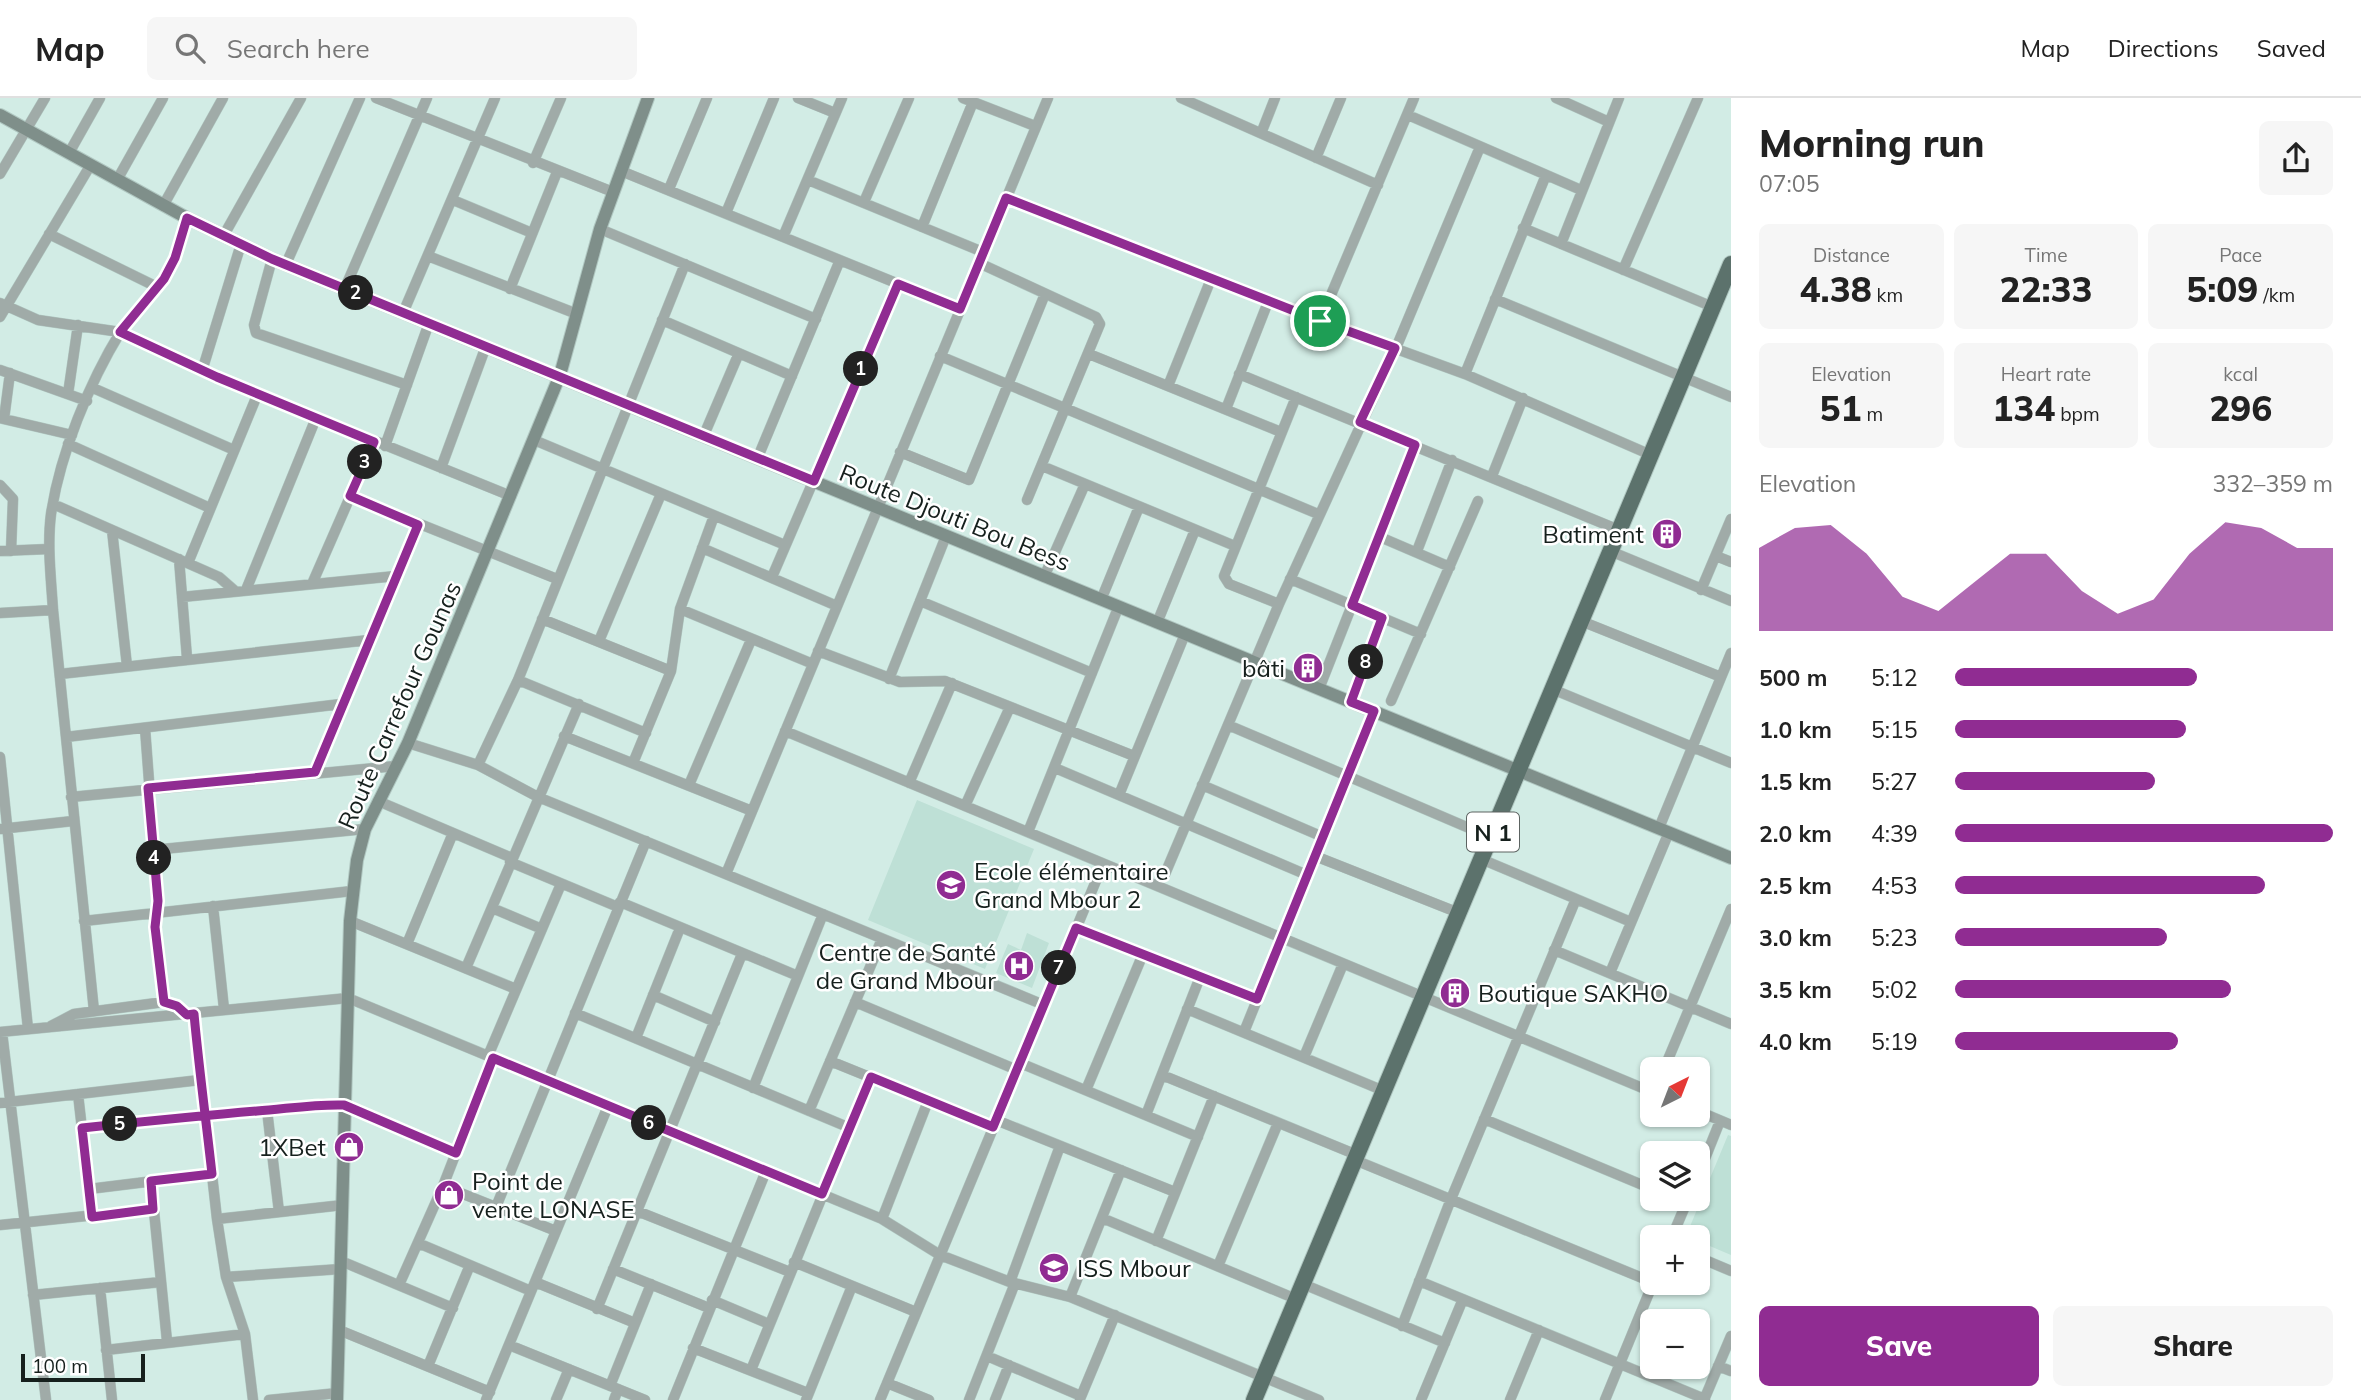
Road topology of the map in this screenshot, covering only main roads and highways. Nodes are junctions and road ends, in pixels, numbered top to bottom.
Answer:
1 (648, 98) edge
2 (0, 115) edge
3 (1731, 264) edge
4 (560, 375) junction
5 (1518, 771) junction
6 (1731, 858) edge
7 (338, 1398) edge
8 (1254, 1400) edge

1 - 4 main road, Route Carrefour Gounas
2 - 4 main road, Route Djouti Bou Bess
3 - 5 highway, N 1
4 - 5 main road, Route Djouti Bou Bess
4 - 7 main road, Route Carrefour Gounas
5 - 6 main road, Route Djouti Bou Bess
5 - 8 highway, N 1

